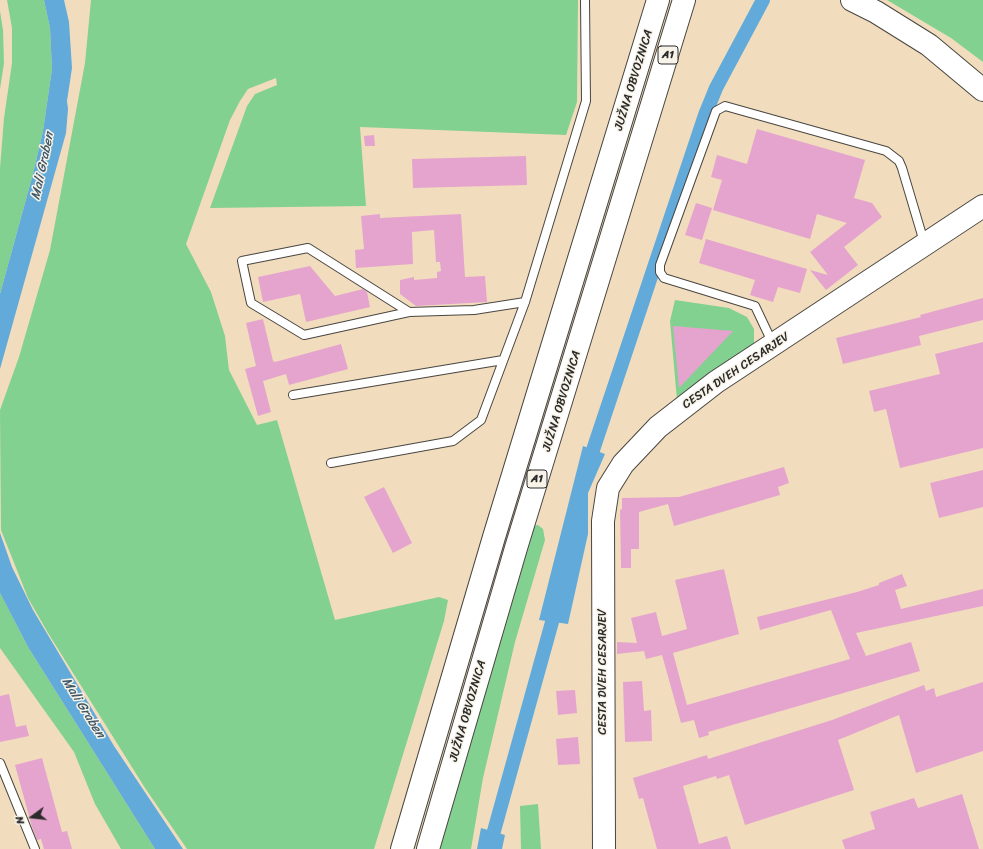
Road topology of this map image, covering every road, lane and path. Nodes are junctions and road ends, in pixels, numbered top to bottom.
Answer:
1 (585, 0) edge
2 (658, 0) edge
3 (684, 0) edge
4 (852, 0) edge
5 (983, 90) edge
6 (983, 206) edge
7 (925, 246) junction
8 (525, 302) junction
9 (409, 312) junction
10 (774, 345) junction
11 (503, 360) junction
12 (293, 395) dead end
13 (331, 463) dead end
14 (0, 763) edge
15 (35, 849) edge
16 (402, 849) edge
17 (428, 849) edge
18 (604, 849) edge

1 - 8 lane
2 - 16 main road, JUŽNA OBVOZNICA / A1
3 - 17 main road, JUŽNA OBVOZNICA / A1
4 - 5 main road
6 - 7 main road, CESTA DVEH CESARJEV
7 - 10 main road, CESTA DVEH CESARJEV
7 - 10 lane
8 - 9 lane
8 - 11 lane
9 - 9 lane
10 - 18 main road, CESTA DVEH CESARJEV
11 - 12 lane
11 - 13 lane
14 - 15 lane

